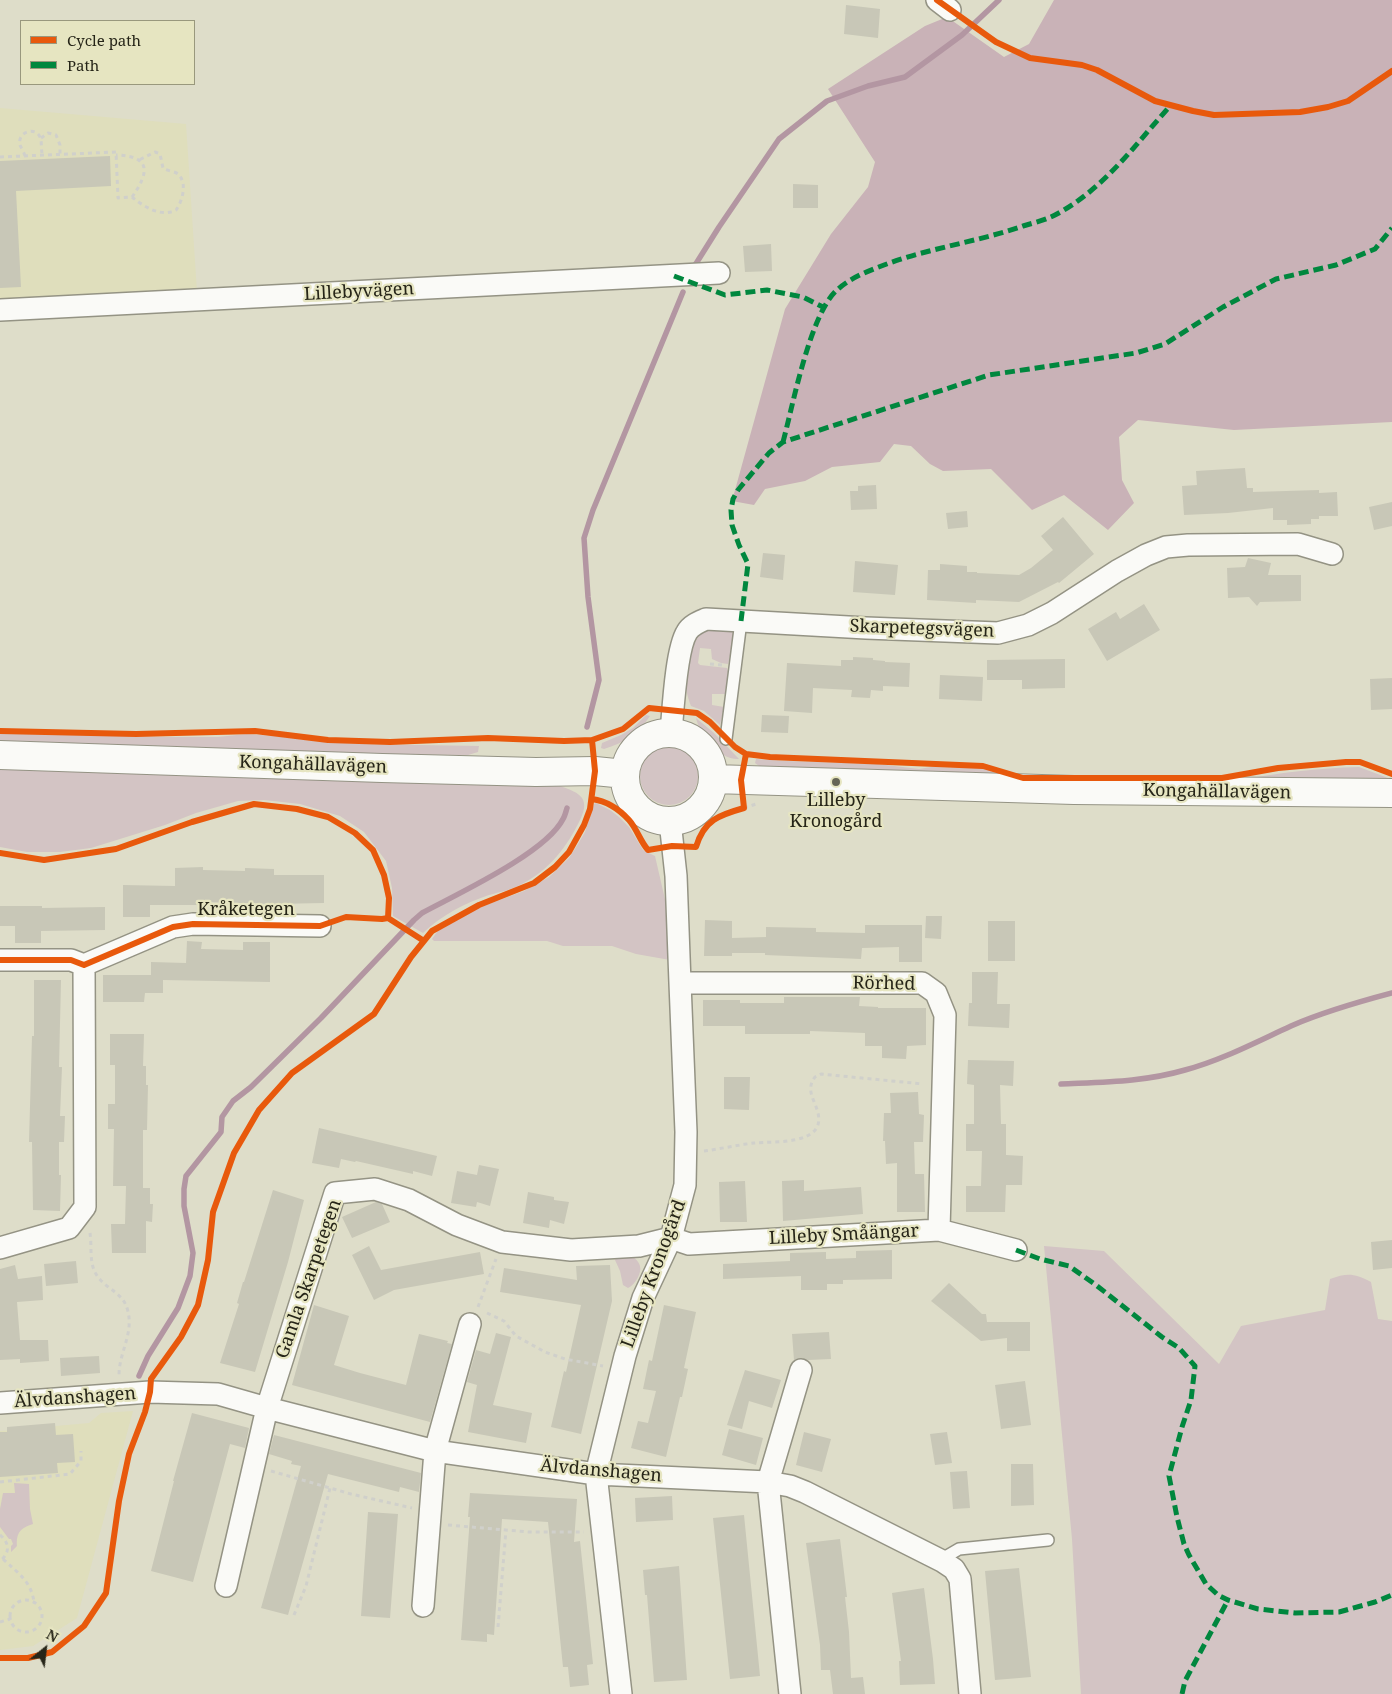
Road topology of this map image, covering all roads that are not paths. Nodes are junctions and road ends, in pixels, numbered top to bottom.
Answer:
1 (719, 273) dead end
2 (0, 310) edge
3 (1332, 554) dead end
4 (741, 621) junction
5 (671, 733) junction
6 (726, 738) dead end
7 (0, 755) edge
8 (625, 774) junction
9 (713, 779) junction
10 (1392, 793) edge
11 (670, 821) junction
12 (320, 926) dead end
13 (0, 960) edge
14 (84, 965) junction
15 (680, 983) junction
16 (939, 1230) junction
17 (671, 1238) junction
18 (0, 1248) edge
19 (1016, 1250) dead end
20 (470, 1324) road end
21 (801, 1370) dead end
22 (0, 1404) edge
23 (267, 1408) junction
24 (435, 1451) junction
25 (596, 1474) junction
26 (768, 1482) junction
27 (1048, 1540) dead end
28 (942, 1561) junction
29 (226, 1586) dead end
30 (423, 1606) dead end
31 (622, 1694) edge
32 (790, 1694) edge
33 (970, 1694) edge

1 - 2 street, Lillebyvägen
3 - 4 street, Skarpetegsvägen
4 - 5 street, Skarpetegsvägen
4 - 6 lane
5 - 8 street
5 - 9 street
7 - 8 street, Kongahällavägen
8 - 11 street
9 - 10 street, Kongahällavägen
9 - 11 street
11 - 15 street, Lilleby Kronogård
12 - 14 street, Kråketegen
13 - 14 street
14 - 18 street
15 - 16 street, Rörhed
15 - 17 street, Lilleby Kronogård
16 - 17 street, Lilleby Småängar
16 - 19 street, Lilleby Småängar
17 - 23 street, Gamla Skarpetegen
17 - 25 street, Lilleby Kronogård
20 - 24 street
21 - 26 street
22 - 23 street, Älvdanshagen
23 - 24 street, Älvdanshagen
23 - 29 street
24 - 25 street, Älvdanshagen
24 - 30 street
25 - 26 street, Älvdanshagen
25 - 31 street, Lilleby Kronogård
26 - 28 street, Älvdanshagen
26 - 32 street
27 - 28 lane
28 - 33 street, Älvdanshagen

